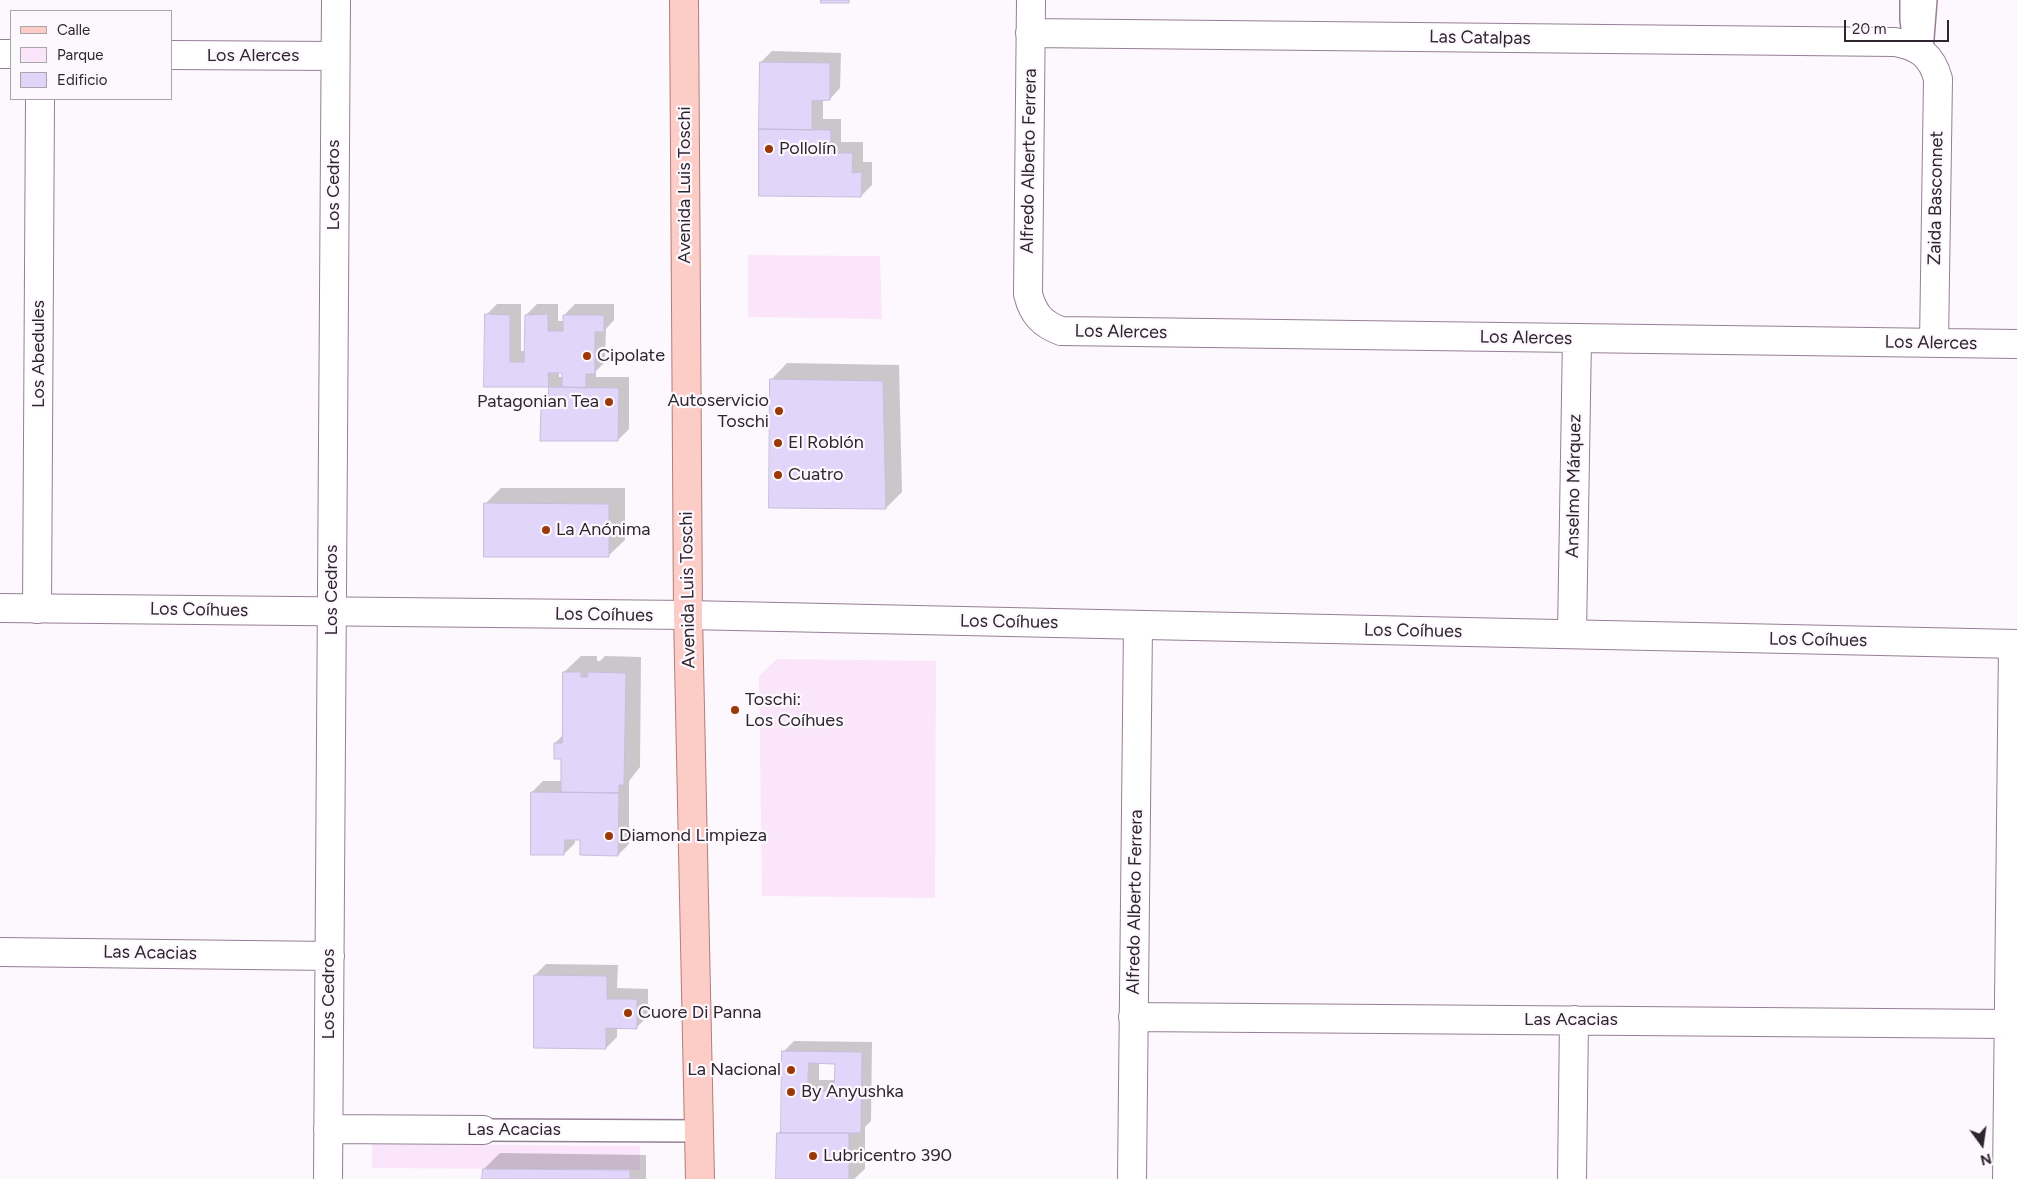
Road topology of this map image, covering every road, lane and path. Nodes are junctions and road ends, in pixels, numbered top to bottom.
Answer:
1 (336, 0) edge
2 (684, 0) edge
3 (1031, 0) edge
4 (1911, 0) edge
5 (1926, 0) edge
6 (1030, 33) junction
7 (1921, 51) junction
8 (172, 55) edge
9 (335, 56) junction
10 (40, 100) edge
11 (1039, 319) joint
12 (1577, 338) junction
13 (1934, 343) junction
14 (2017, 344) edge
15 (0, 608) edge
16 (37, 609) junction
17 (332, 612) junction
18 (688, 615) junction
19 (1138, 625) junction
20 (1572, 634) junction
21 (2015, 644) edge
22 (0, 952) edge
23 (330, 956) junction
24 (1133, 1016) junction
25 (1574, 1020) junction
26 (2009, 1024) junction
27 (328, 1128) junction
28 (483, 1130) joint
29 (699, 1132) junction
30 (328, 1179) edge
31 (700, 1179) edge
32 (1132, 1179) edge
33 (1572, 1179) edge
34 (2007, 1179) edge

1 - 9 street, Los Cedros
2 - 18 main road, Avenida Luis Toschi
3 - 6 street, Alfredo Alberto Ferrera
4 - 7 street, Zaida Basconnet
5 - 7 street
6 - 7 street, Las Catalpas
6 - 11 street, Alfredo Alberto Ferrera
7 - 13 street, Zaida Basconnet
8 - 9 street, Los Alerces
9 - 17 street, Los Cedros
10 - 16 street, Los Abedules
11 - 12 street, Los Alerces
12 - 13 street, Los Alerces
12 - 20 street, Anselmo Márquez
13 - 14 street, Los Alerces
15 - 16 street, Los Coíhues
16 - 17 street, Los Coíhues
17 - 18 street, Los Coíhues
17 - 23 street, Los Cedros
18 - 19 street, Los Coíhues
18 - 29 main road, Avenida Luis Toschi
19 - 20 street, Los Coíhues
19 - 24 street, Alfredo Alberto Ferrera
20 - 21 street, Los Coíhues
21 - 26 street
22 - 23 street, Las Acacias
23 - 27 street, Los Cedros
24 - 25 street, Las Acacias
24 - 32 street, Alfredo Alberto Ferrera
25 - 26 street, Las Acacias
25 - 33 street
26 - 34 street
27 - 28 street, Las Acacias
27 - 30 street, Los Cedros
28 - 29 street, Las Acacias
29 - 31 main road, Avenida Luis Toschi

